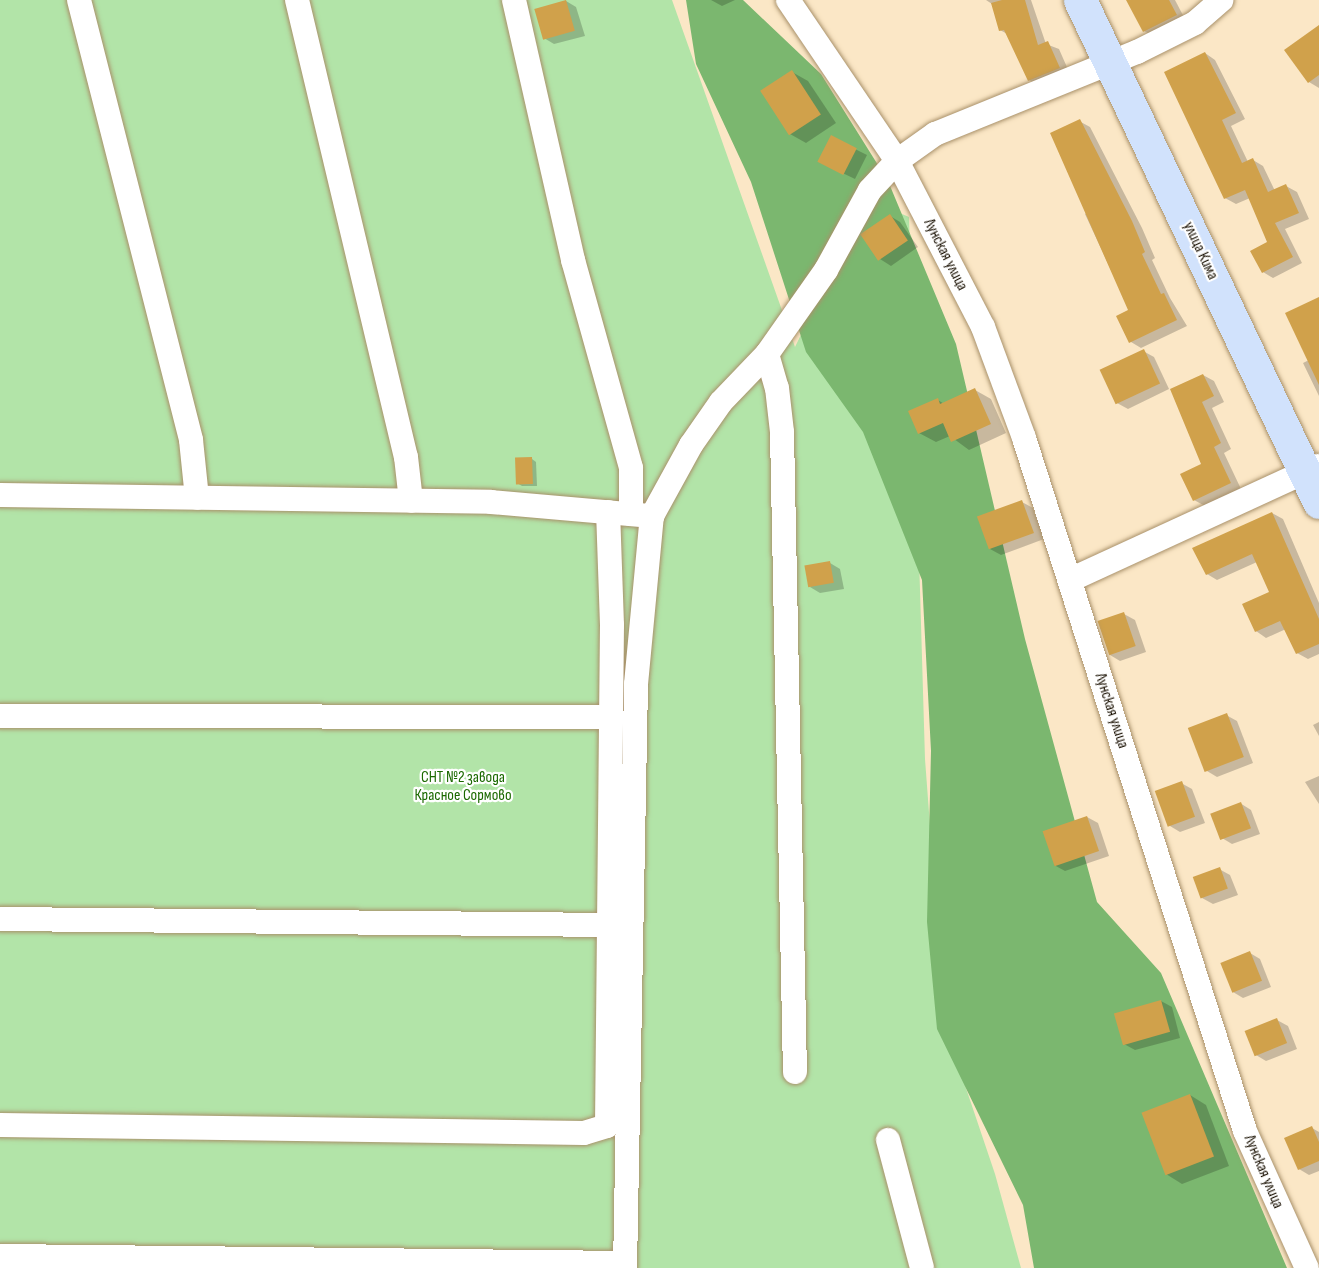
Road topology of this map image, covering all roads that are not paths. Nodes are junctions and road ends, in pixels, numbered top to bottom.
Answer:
1 (79, 0) edge
2 (297, 0) edge
3 (514, 0) edge
4 (788, 0) edge
5 (1080, 0) edge
6 (1221, 0) edge
7 (1111, 64) junction
8 (897, 161) junction
9 (767, 354) junction
10 (1314, 480) edge
11 (0, 495) edge
12 (197, 498) junction
13 (411, 501) junction
14 (608, 512) junction
15 (642, 515) junction
16 (1070, 580) junction
17 (0, 716) edge
18 (611, 717) junction
19 (0, 919) edge
20 (610, 925) junction
21 (795, 1072) dead end
22 (0, 1125) edge
23 (888, 1140) dead end
24 (0, 1256) edge
25 (129, 1263) edge
26 (625, 1266) edge
27 (922, 1268) edge
28 (1307, 1268) edge

1 - 12 street
2 - 13 street
3 - 15 street
4 - 8 street, Лунская улица
5 - 7 main road, улица Кима
6 - 7 street
7 - 8 street
7 - 10 main road, улица Кима
8 - 9 street
8 - 16 street, Лунская улица
9 - 15 street
9 - 21 street
10 - 16 street
11 - 12 street
12 - 13 street
13 - 14 street
14 - 15 street
14 - 18 street
15 - 26 street
16 - 28 street, Лунская улица
17 - 18 street
18 - 20 street
19 - 20 street
20 - 22 street
23 - 27 street
24 - 25 street
25 - 26 street

